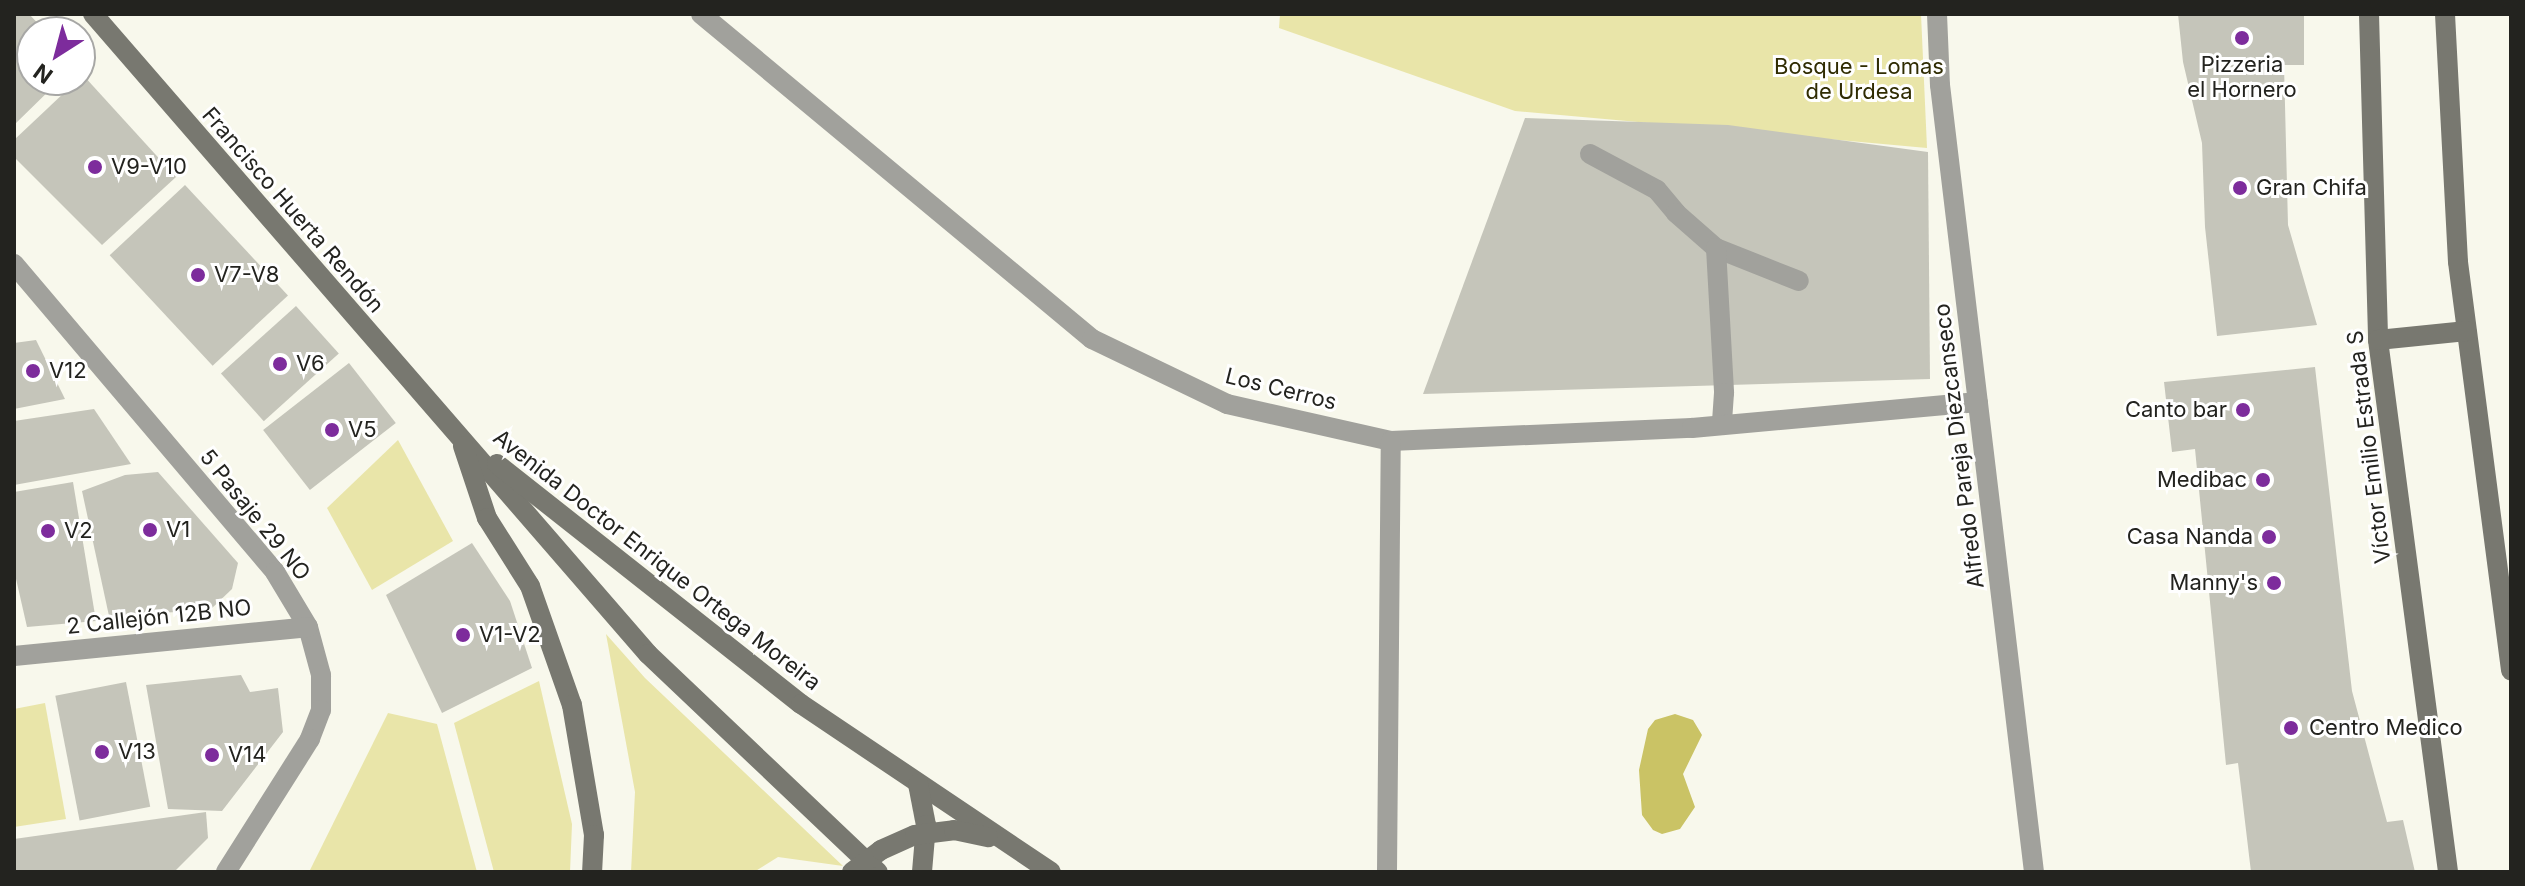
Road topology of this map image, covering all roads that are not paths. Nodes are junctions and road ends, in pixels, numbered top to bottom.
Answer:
1 (93, 14) edge
2 (701, 14) edge
3 (1937, 14) edge
4 (2369, 14) edge
5 (2445, 14) edge
6 (1590, 154) dead end
7 (1716, 248) junction
8 (14, 264) edge
9 (1799, 281) dead end
10 (2467, 331) junction
11 (2378, 340) junction
12 (1978, 402) junction
13 (1722, 425) junction
14 (460, 435) junction
15 (1391, 441) junction
16 (308, 627) junction
17 (14, 656) edge
18 (2511, 671) edge
19 (918, 784) junction
20 (927, 832) junction
21 (1017, 849) junction
22 (865, 868) edge
23 (226, 872) edge
24 (592, 872) edge
25 (922, 872) edge
26 (1051, 872) edge
27 (1387, 872) edge
28 (2034, 872) edge
29 (2448, 872) edge

1 - 14 main road, Francisco Huerta Rendón
2 - 15 street, Los Cerros
3 - 12 street, Alfredo Pareja Diezcanseco
4 - 11 main road, Víctor Emilio Estrada S
5 - 10 main road
6 - 7 street
7 - 9 street
7 - 13 street
8 - 16 street, 5 Pasaje 29 NO
10 - 11 main road
10 - 18 main road
11 - 29 main road, Víctor Emilio Estrada S
12 - 13 street, Los Cerros
12 - 28 street, Alfredo Pareja Diezcanseco
13 - 15 street, Los Cerros
14 - 19 main road, Avenida Doctor Enrique Ortega Moreira
14 - 22 main road, Avenida Doctor Enrique Ortega Moreira
14 - 24 main road
15 - 27 street
16 - 17 street, 2 Callejón 12B NO
16 - 23 street, 5 Pasaje 29 NO
19 - 20 main road
19 - 21 main road, Avenida Doctor Enrique Ortega Moreira
20 - 21 main road
20 - 22 main road
20 - 25 main road
21 - 26 main road, Avenida Doctor Enrique Ortega Moreira

